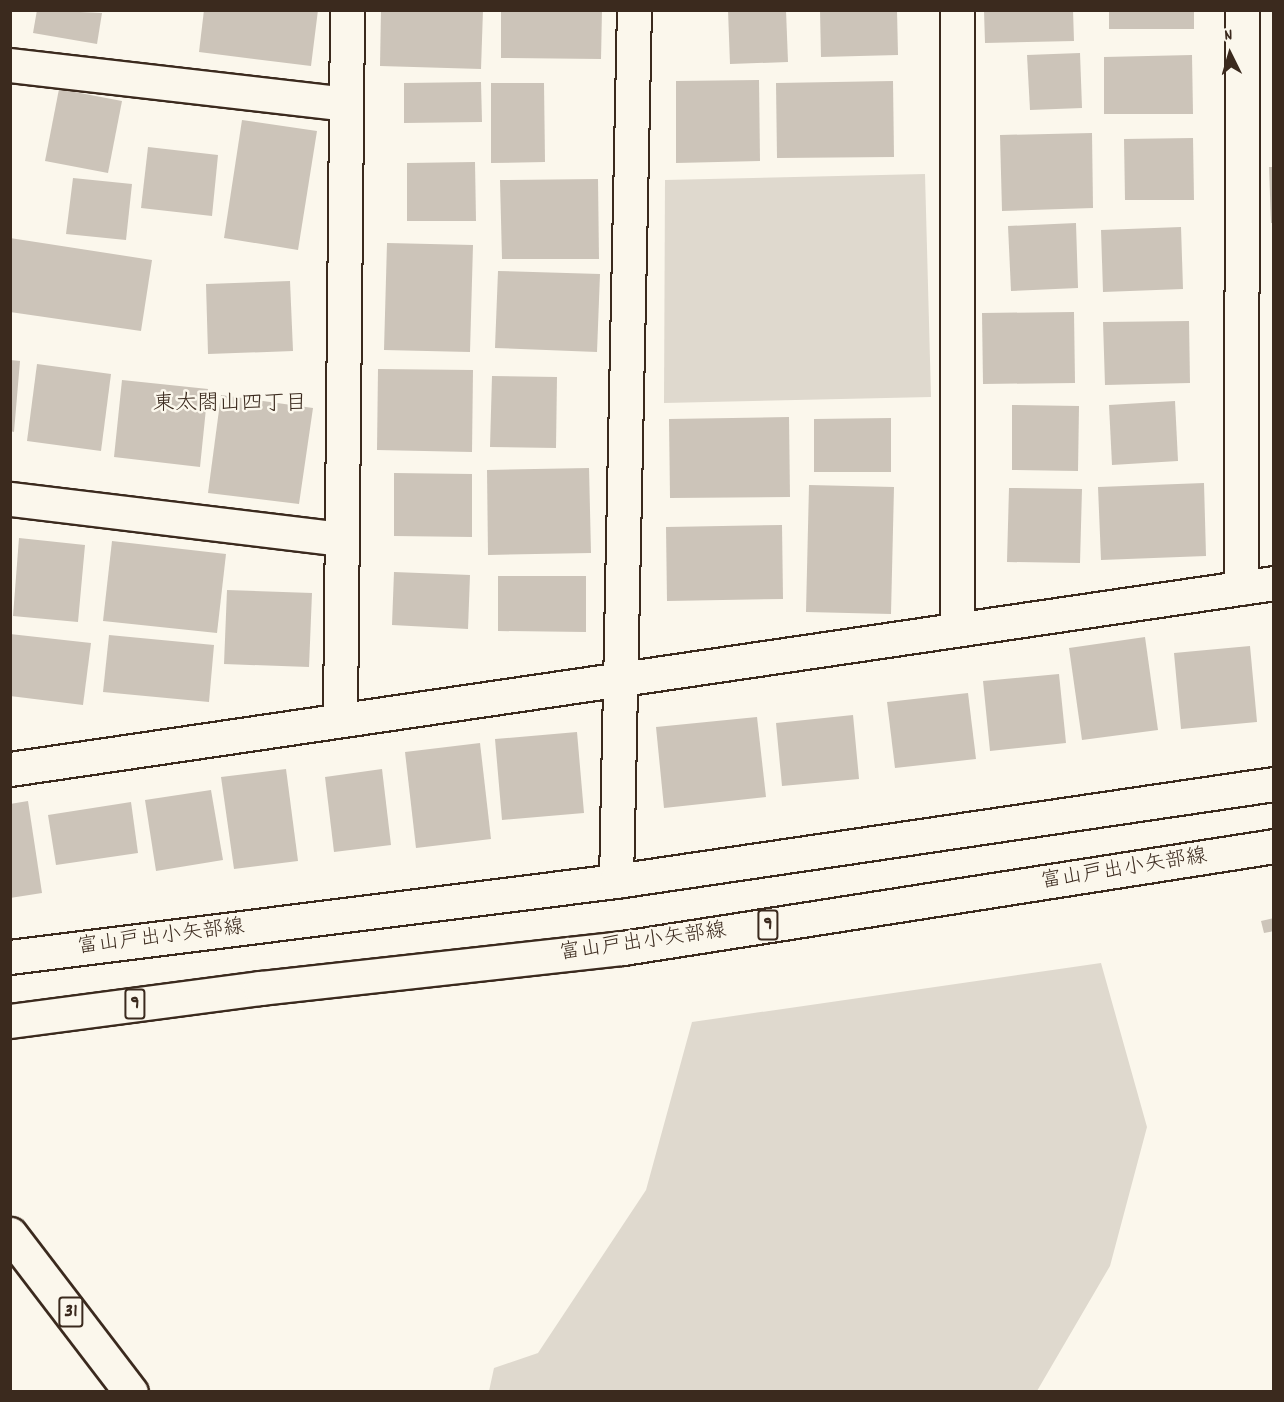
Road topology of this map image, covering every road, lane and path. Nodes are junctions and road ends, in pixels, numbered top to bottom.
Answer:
1 (346, 10) edge
2 (634, 10) edge
3 (957, 10) edge
4 (1242, 10) edge
5 (10, 65) edge
6 (345, 104) junction
7 (10, 499) edge
8 (341, 539) junction
9 (1274, 583) edge
10 (1242, 588) junction
11 (957, 628) junction
12 (620, 675) junction
13 (340, 717) junction
14 (10, 769) edge
15 (1274, 784) edge
16 (1274, 846) edge
17 (616, 881) junction
18 (10, 957) edge
19 (10, 1021) edge
20 (10, 1234) edge
21 (131, 1392) edge

1 - 6 street
2 - 12 street
3 - 11 street
4 - 10 street
5 - 6 street
6 - 8 street
7 - 8 street
8 - 13 street
9 - 10 street
10 - 11 street
11 - 12 street
12 - 13 street
12 - 17 street
13 - 14 street
15 - 17 street, 富山戸出小矢部線
16 - 19 street, 富山戸出小矢部線 / 9
17 - 18 street, 富山戸出小矢部線
20 - 21 street, 31

